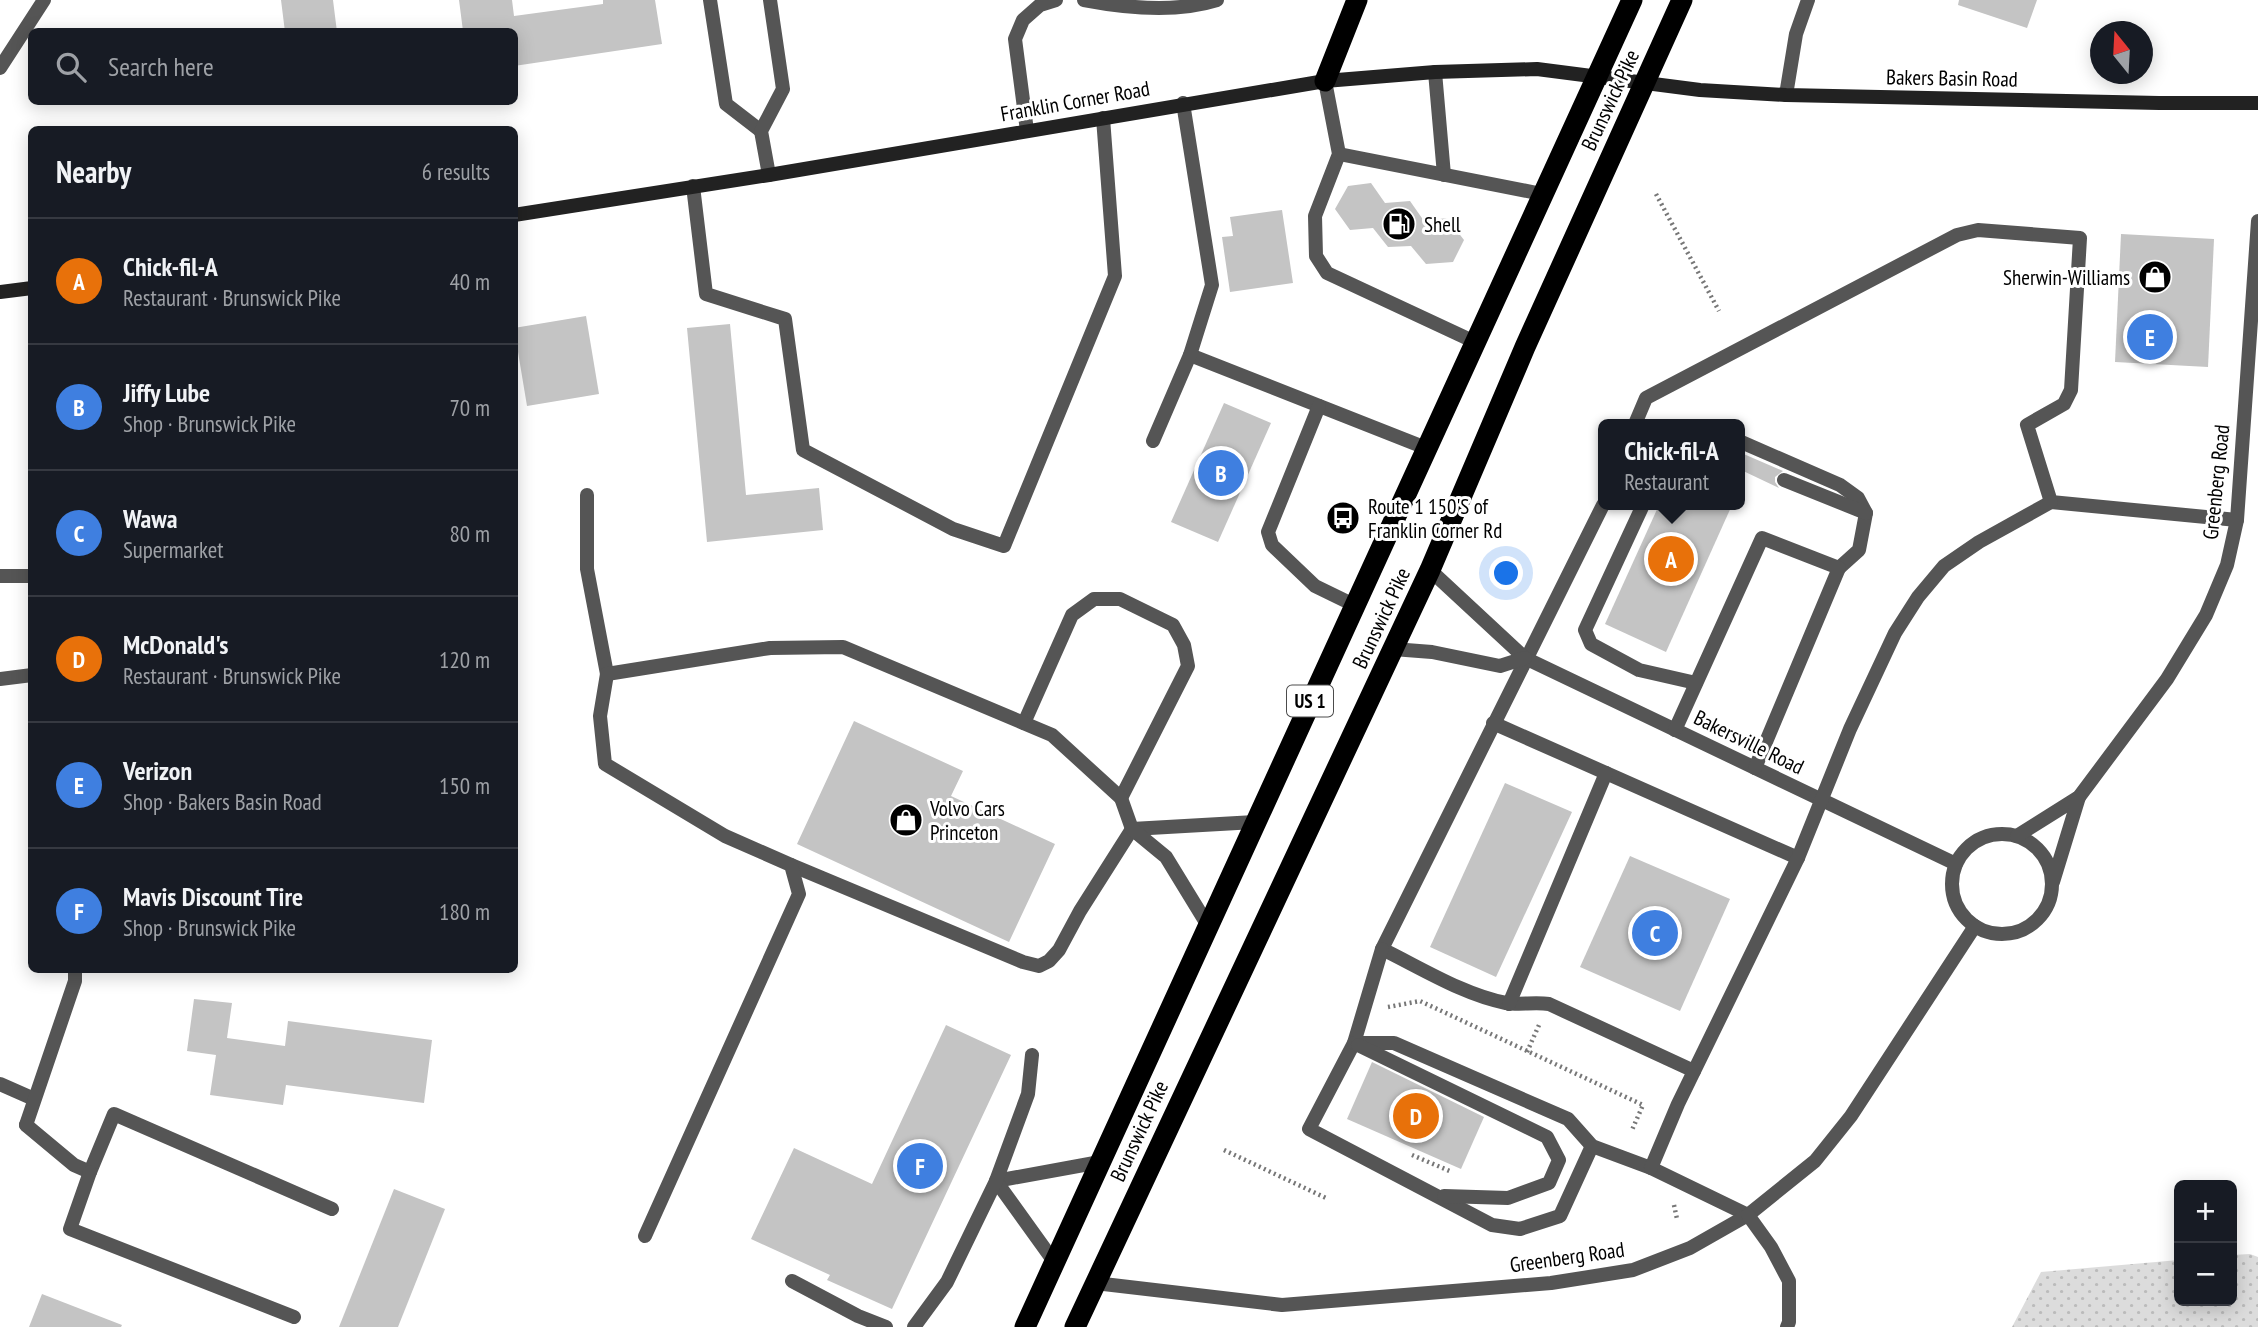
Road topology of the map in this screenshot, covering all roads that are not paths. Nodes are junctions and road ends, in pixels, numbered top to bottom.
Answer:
1 (44, 0) edge
2 (710, 0) edge
3 (770, 0) edge
4 (1056, 0) edge
5 (1084, 0) edge
6 (1217, 0) edge
7 (1357, 0) edge
8 (1632, 0) edge
9 (1682, 0) edge
10 (1808, 0) edge
11 (0, 68) edge
12 (1435, 72) junction
13 (1596, 76) junction
14 (1325, 81) junction
15 (1646, 83) junction
16 (1786, 95) junction
17 (1183, 103) junction
18 (2258, 103) edge
19 (1103, 118) junction
20 (761, 131) junction
21 (1027, 131) junction
22 (1339, 154) junction
23 (769, 175) junction
24 (1444, 175) junction
25 (693, 186) junction
26 (1542, 194) junction
27 (518, 214) edge
28 (2258, 221) edge
29 (28, 288) edge
30 (0, 292) edge
31 (1475, 342) junction
32 (1191, 355) junction
33 (1319, 406) junction
34 (1637, 419) edge
35 (1153, 441) dead end
36 (1745, 444) edge
37 (1426, 448) junction
38 (1784, 480) dead end
39 (587, 495) dead end
40 (2050, 502) junction
41 (1600, 510) edge
42 (1641, 510) edge
43 (1866, 513) junction
44 (2237, 520) junction
45 (1839, 568) junction
46 (1430, 570) junction
47 (0, 576) edge
48 (28, 576) edge
49 (1354, 605) junction
50 (1393, 649) junction
51 (1525, 659) junction
52 (607, 674) junction
53 (28, 676) edge
54 (0, 680) edge
55 (1696, 684) junction
56 (1024, 723) junction
57 (1493, 723) junction
58 (1675, 730) junction
59 (1755, 768) junction
60 (1606, 773) junction
61 (2079, 797) junction
62 (1121, 798) junction
63 (1820, 799) junction
64 (1255, 822) junction
65 (1132, 830) junction
66 (2017, 836) junction
67 (1798, 858) junction
68 (791, 864) junction
69 (1956, 864) junction
70 (2052, 887) junction
71 (1208, 924) junction
72 (1975, 926) junction
73 (1382, 948) junction
74 (75, 973) edge
75 (1509, 1004) junction
76 (1354, 1043) junction
77 (1032, 1055) dead end
78 (1694, 1071) junction
79 (0, 1084) edge
80 (34, 1100) junction
81 (1592, 1146) junction
82 (1100, 1162) junction
83 (1651, 1168) junction
84 (90, 1172) junction
85 (996, 1181) junction
86 (1437, 1196) junction
87 (332, 1209) dead end
88 (1748, 1214) junction
89 (645, 1236) dead end
90 (1055, 1263) junction
91 (792, 1281) dead end
92 (1095, 1283) junction
93 (294, 1317) dead end
94 (886, 1327) edge
95 (914, 1327) edge
96 (1025, 1327) edge
97 (1075, 1327) edge
98 (1787, 1327) edge

1 - 11 street
2 - 20 street
3 - 20 street
4 - 21 street
5 - 6 street
7 - 14 highway
8 - 13 highway, Brunswick Pike / US 1
9 - 15 highway, Brunswick Pike / US 1
10 - 16 street
12 - 13 main road, Franklin Corner Road
12 - 14 main road, Franklin Corner Road
12 - 24 street
13 - 15 main road, Franklin Corner Road
13 - 26 highway, Brunswick Pike / US 1
14 - 17 main road, Franklin Corner Road
14 - 22 street
15 - 16 main road, Bakers Basin Road
15 - 46 highway, Brunswick Pike / US 1
16 - 18 main road, Bakers Basin Road
17 - 19 main road, Franklin Corner Road
17 - 32 street
19 - 21 main road, Franklin Corner Road
19 - 25 street
20 - 23 street
21 - 23 main road, Franklin Corner Road
22 - 24 street
22 - 31 street
23 - 25 main road, Franklin Corner Road
24 - 26 street
25 - 27 main road, Franklin Corner Road
26 - 31 highway, Brunswick Pike / US 1
28 - 44 street, Greenberg Road
29 - 30 main road
31 - 37 highway, Brunswick Pike / US 1
32 - 33 street
32 - 35 street
33 - 37 street
33 - 49 street
34 - 40 street
36 - 43 street
37 - 49 highway, Brunswick Pike / US 1
38 - 43 street
39 - 52 street
40 - 44 street
40 - 63 street
41 - 51 street
42 - 55 street
43 - 45 street
44 - 61 street, Greenberg Road
45 - 55 street
45 - 59 street
46 - 50 highway, Brunswick Pike / US 1
46 - 51 street, Bakersville Road
47 - 48 street
49 - 64 highway, Brunswick Pike / US 1
50 - 51 street
50 - 92 highway, Brunswick Pike / US 1
51 - 57 street
51 - 58 street, Bakersville Road
52 - 56 street
52 - 68 street
53 - 54 street
55 - 58 street
56 - 62 street
56 - 62 street
57 - 60 street
57 - 73 street
58 - 59 street, Bakersville Road
59 - 63 street, Bakersville Road
60 - 67 street
60 - 75 street
61 - 66 street, Greenberg Road
61 - 70 street
62 - 65 street
63 - 67 street
63 - 69 street, Bakersville Road
64 - 65 street
64 - 71 highway, Brunswick Pike / US 1
65 - 68 street
65 - 71 street
66 - 69 street, Greenberg Road
66 - 70 street
67 - 78 street
68 - 89 street
69 - 72 street
70 - 72 street
71 - 82 highway, Brunswick Pike / US 1
72 - 88 street, Greenberg Road
73 - 75 street
73 - 76 street
74 - 80 street
75 - 78 street
76 - 81 street
76 - 86 street
76 - 86 street
77 - 85 street
78 - 83 street
79 - 80 street
80 - 84 street
81 - 83 street
81 - 86 street
82 - 85 street
82 - 90 highway, Brunswick Pike / US 1
83 - 88 street
84 - 87 street
84 - 93 street
85 - 90 street
85 - 95 street
88 - 92 street, Greenberg Road
88 - 98 street
90 - 96 highway, Brunswick Pike / US 1
91 - 94 street
92 - 97 highway, Brunswick Pike / US 1

